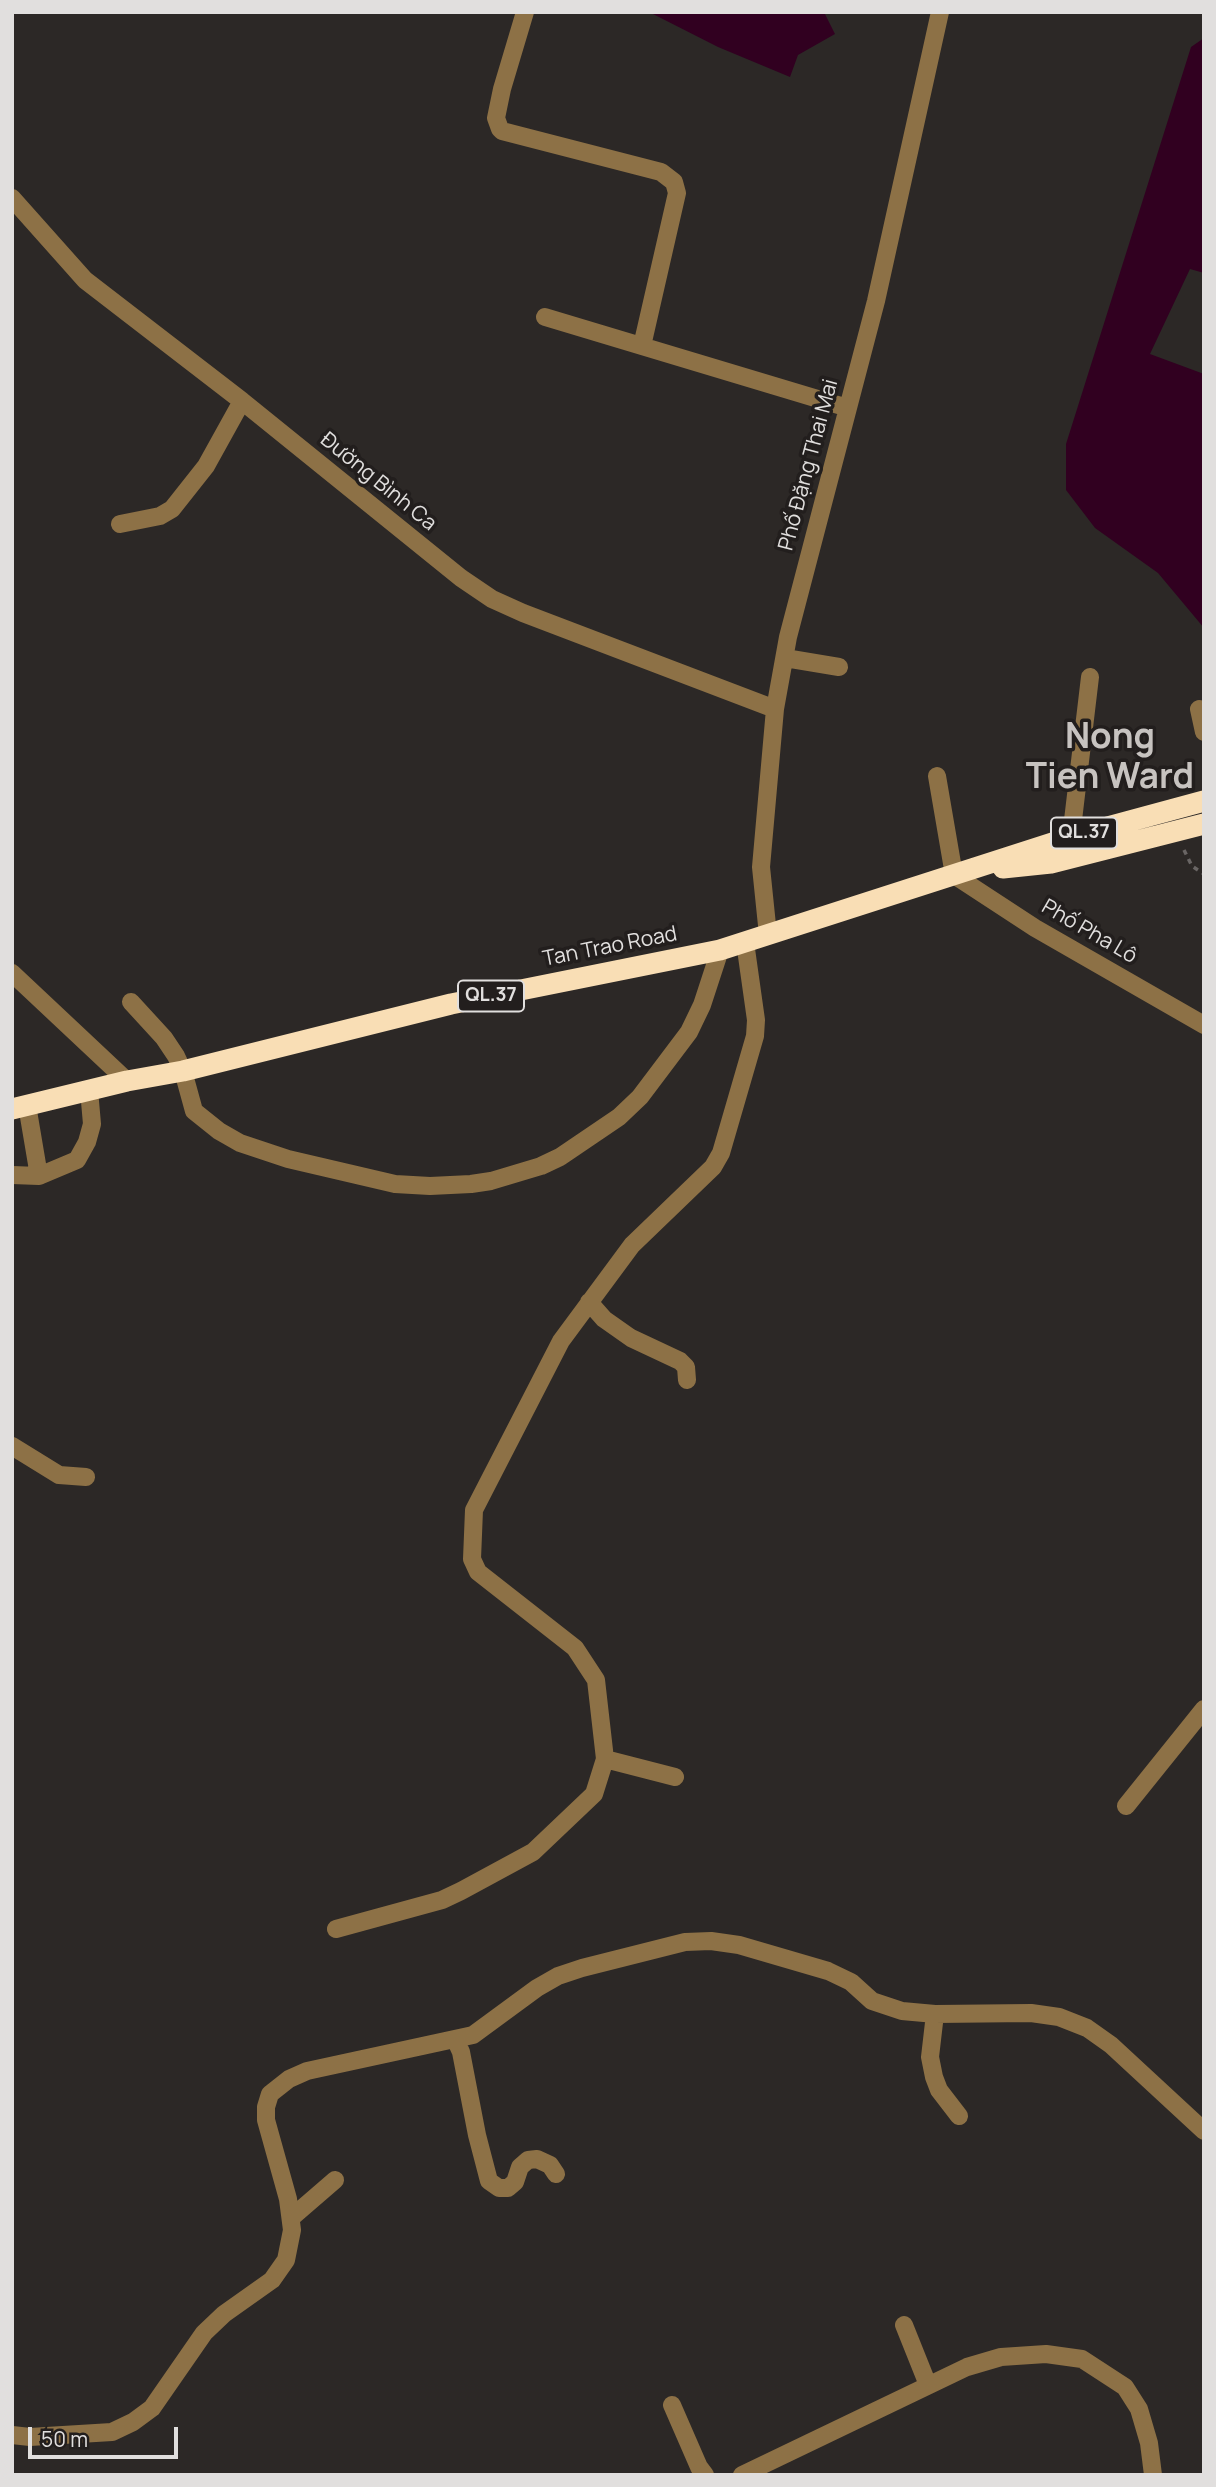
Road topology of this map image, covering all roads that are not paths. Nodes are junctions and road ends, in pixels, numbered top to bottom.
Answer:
1 (525, 12) edge
2 (940, 12) edge
3 (12, 198) edge
4 (545, 317) dead end
5 (642, 346) junction
6 (242, 401) junction
7 (848, 408) junction
8 (120, 524) dead end
9 (785, 658) junction
10 (839, 667) dead end
11 (1090, 677) dead end
12 (775, 709) junction
13 (1199, 709) dead end
14 (1204, 732) edge
15 (937, 776) dead end
16 (1204, 801) edge
17 (1204, 824) edge
18 (1071, 837) junction
19 (960, 873) junction
20 (768, 935) junction
21 (745, 942) junction
22 (720, 950) junction
23 (12, 973) edge
24 (131, 1002) dead end
25 (1204, 1026) edge
26 (183, 1071) junction
27 (127, 1081) junction
28 (89, 1090) junction
29 (20, 1107) edge
30 (12, 1175) edge
31 (39, 1176) junction
32 (589, 1302) junction
33 (687, 1380) dead end
34 (12, 1446) edge
35 (86, 1477) dead end
36 (1204, 1709) edge
37 (605, 1759) junction
38 (675, 1777) dead end
39 (1126, 1807) dead end
40 (337, 1929) dead end
41 (934, 2014) junction
42 (456, 2040) junction
43 (959, 2116) dead end
44 (1204, 2131) edge
45 (556, 2174) dead end
46 (335, 2180) dead end
47 (290, 2218) junction
48 (904, 2325) dead end
49 (928, 2385) junction
50 (672, 2405) dead end
51 (12, 2435) edge
52 (705, 2475) edge
53 (742, 2475) edge
54 (1153, 2475) edge

1 - 5 street
2 - 7 street, Phố Đặng Thai Mai
3 - 6 street, Đường Bình Ca
4 - 5 street
5 - 7 street
6 - 8 street
6 - 12 street, Đường Bình Ca
7 - 9 street, Phố Đặng Thai Mai
9 - 10 street
9 - 12 street, Phố Đặng Thai Mai
11 - 18 street
12 - 20 street, Phố Đặng Thai Mai
13 - 14 street
15 - 19 street
16 - 18 highway, Tan Trao Road / QL.37
17 - 19 highway, Tan Trao Road / QL.37
18 - 19 highway, Tan Trao Road / QL.37
19 - 20 highway, Tan Trao Road / QL.37
19 - 25 street, Phố Pha Lô
20 - 21 highway, Tan Trao Road / QL.37
21 - 22 highway, Tan Trao Road / QL.37
21 - 32 street
22 - 26 highway, Tan Trao Road / QL.37
22 - 26 street
23 - 27 street
24 - 26 street
26 - 27 highway, Tan Trao Road / QL.37
27 - 28 highway, Tan Trao Road / QL.37
28 - 29 highway, Tan Trao Road / QL.37
28 - 31 street
29 - 31 street
30 - 31 street
32 - 33 street
32 - 37 street
34 - 35 street
36 - 39 street
37 - 38 street
37 - 40 street
41 - 42 street
41 - 43 street
41 - 44 street
42 - 45 street
42 - 47 street
46 - 47 street
47 - 51 street
48 - 49 street
49 - 53 street
49 - 54 street
50 - 52 street

